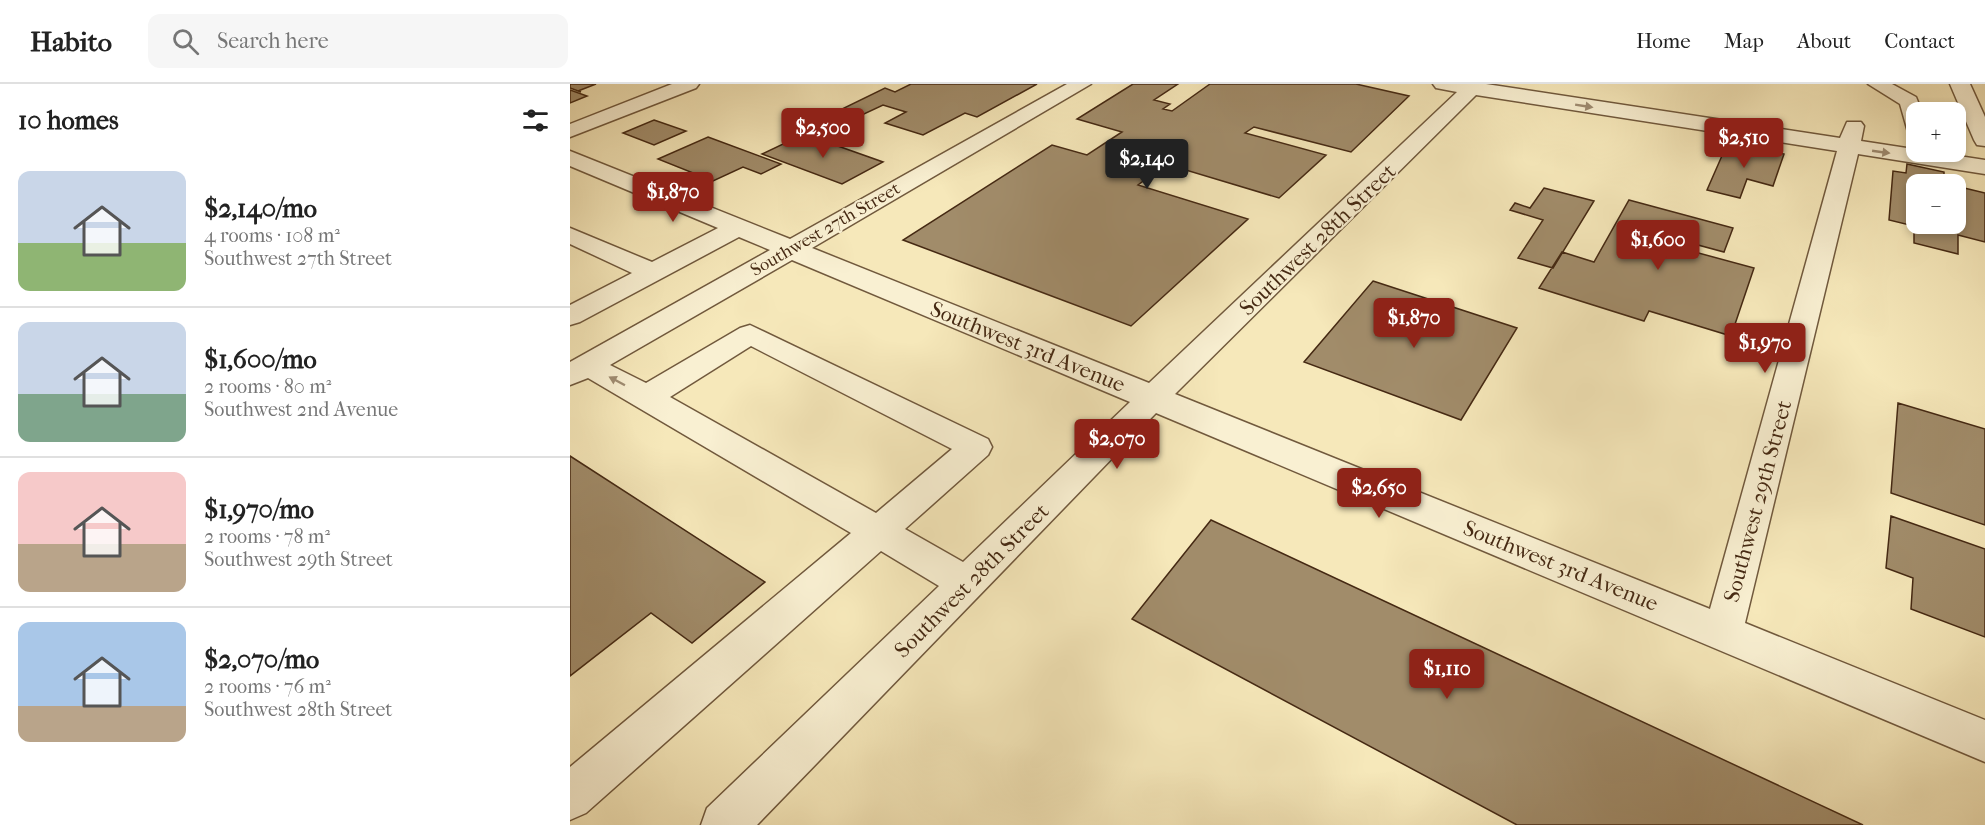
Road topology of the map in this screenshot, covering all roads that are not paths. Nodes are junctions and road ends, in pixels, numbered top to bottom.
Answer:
1 (689, 84) edge
2 (1081, 84) edge
3 (1561, 84) edge
4 (1878, 84) edge
5 (1960, 84) edge
6 (1464, 85) edge
7 (1909, 102) edge
8 (1784, 116) dead end
9 (570, 131) edge
10 (1852, 131) junction
11 (1896, 132) dead end
12 (1906, 133) edge
13 (1978, 143) edge
14 (570, 158) edge
15 (1985, 167) edge
16 (602, 171) junction
17 (570, 186) edge
18 (739, 227) junction
19 (570, 235) edge
20 (792, 248) junction
21 (652, 272) junction
22 (570, 316) edge
23 (579, 370) edge
24 (1154, 397) junction
25 (648, 398) junction
26 (877, 531) junction
27 (967, 583) junction
28 (1723, 632) junction
29 (1985, 741) edge
30 (570, 797) edge
31 (724, 825) edge

1 - 9 street
2 - 20 street, Southwest 27th Street
3 - 8 street
4 - 7 street
5 - 13 street
6 -> 10 street
6 - 24 street, Southwest 28th Street
10 -> 15 street
10 - 28 street, Southwest 29th Street
11 - 12 street
14 - 16 street, Southwest 3rd Avenue
16 - 17 street
16 - 18 street, Southwest 3rd Avenue
18 - 20 street, Southwest 3rd Avenue
18 - 21 street
19 - 21 street
20 - 23 street, Southwest 27th Street
20 - 24 street, Southwest 3rd Avenue
21 - 22 street
25 -> 23 street
24 - 27 street, Southwest 28th Street
24 - 28 street, Southwest 3rd Avenue
25 - 26 street
25 - 26 street
26 - 27 street
26 - 30 street
27 - 31 street, Southwest 28th Street
28 - 29 street, Southwest 3rd Avenue

